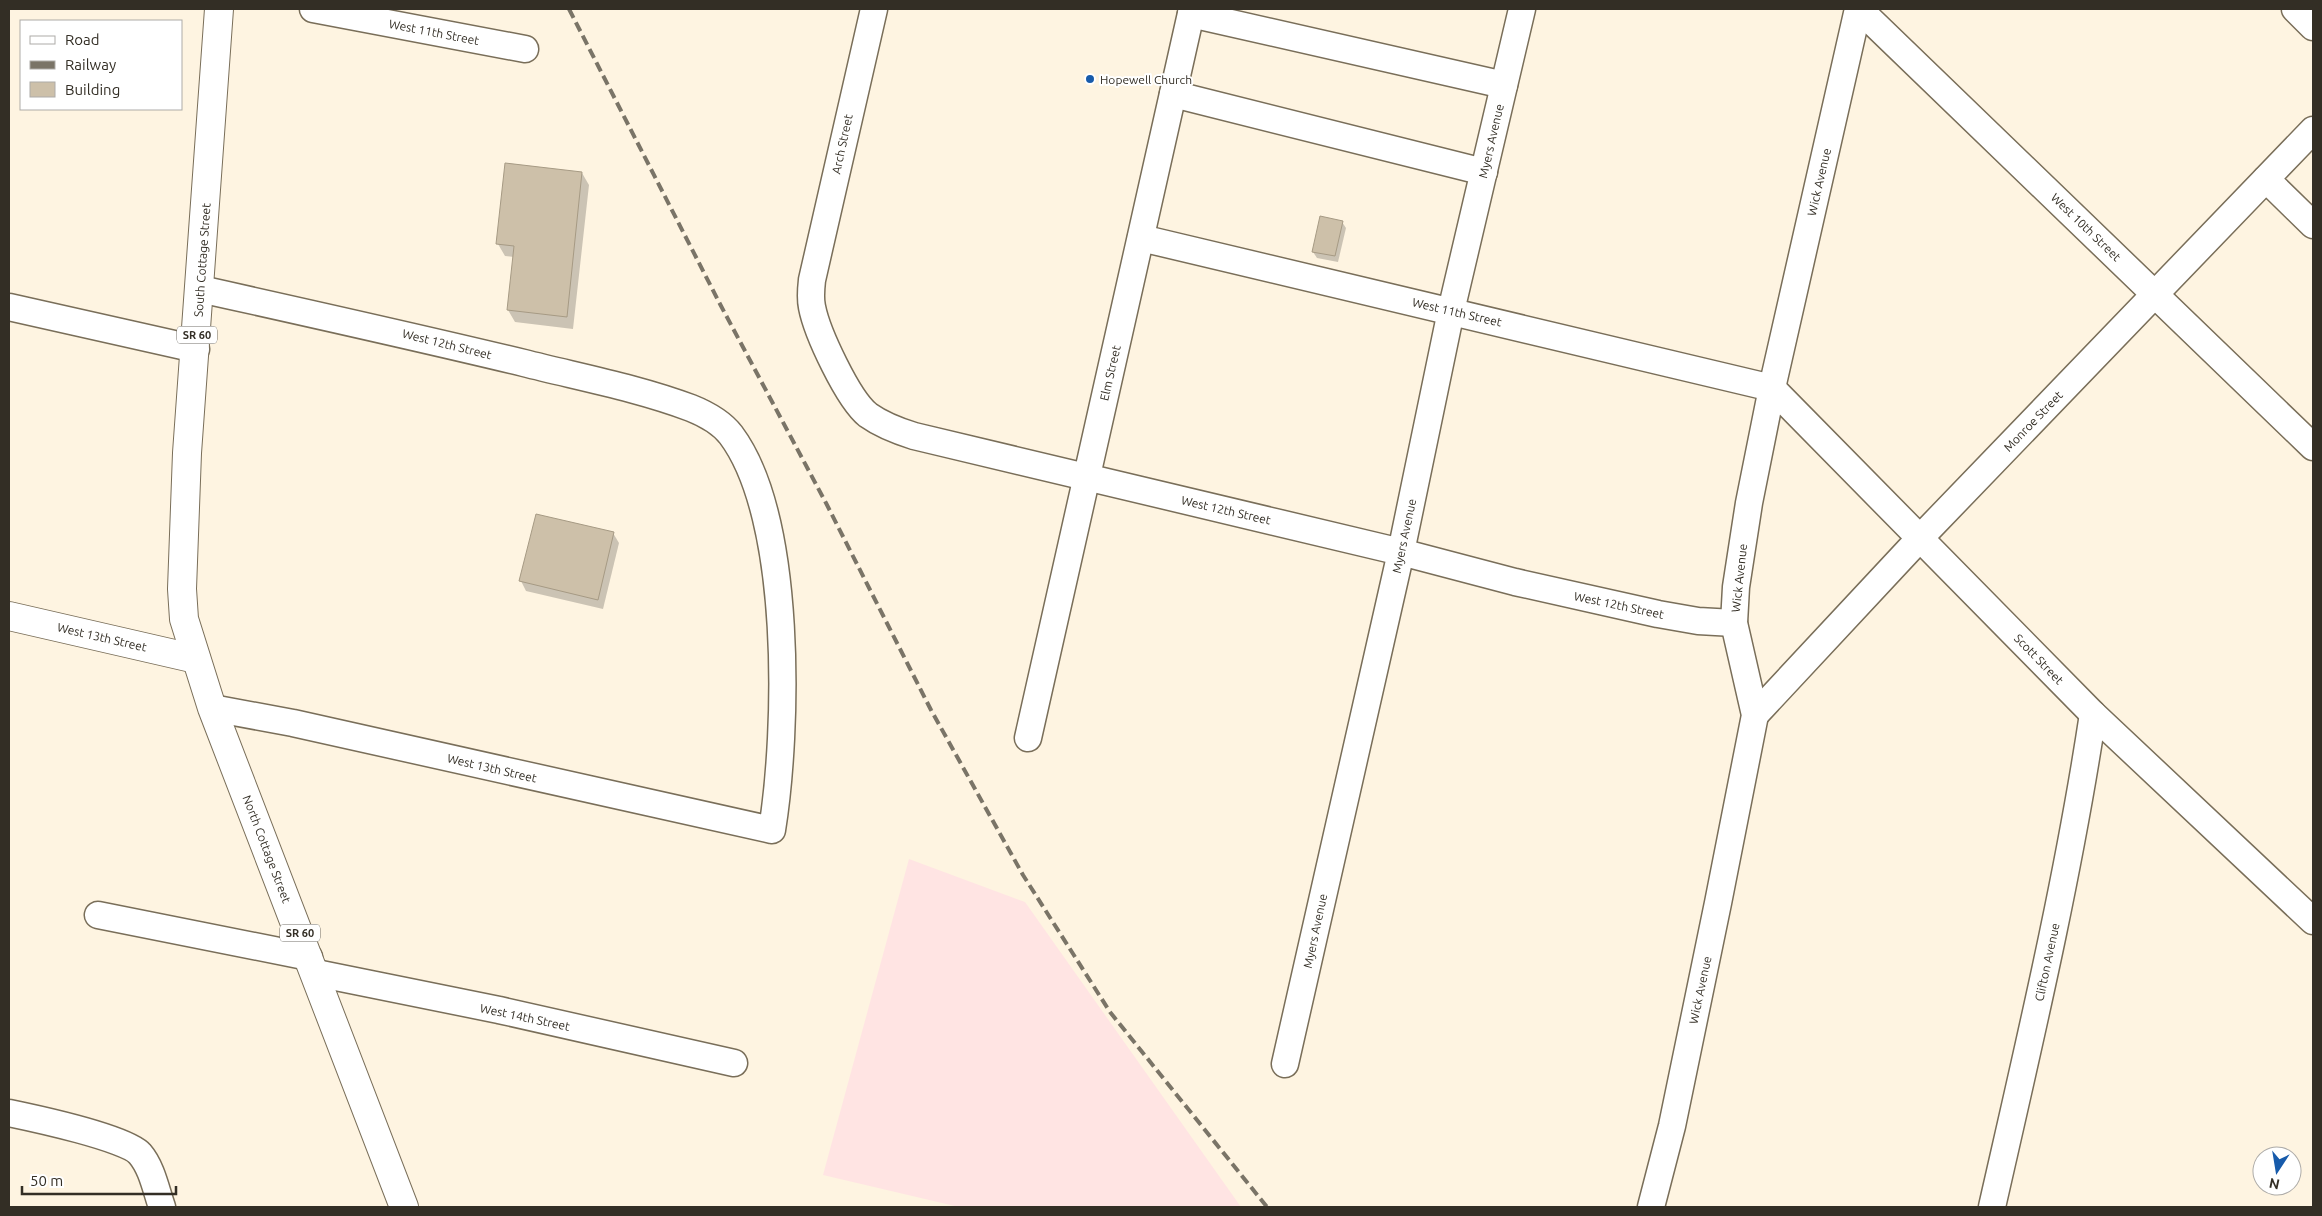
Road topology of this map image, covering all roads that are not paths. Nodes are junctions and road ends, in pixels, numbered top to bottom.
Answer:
1 (219, 9) edge
2 (313, 9) edge
3 (874, 9) edge
4 (1522, 9) edge
5 (1858, 9) edge
6 (2295, 9) edge
7 (1192, 11) edge
8 (2313, 27) edge
9 (525, 49) dead end
10 (1504, 86) junction
11 (1173, 94) junction
12 (2313, 130) edge
13 (1484, 172) junction
14 (2266, 179) junction
15 (2313, 225) edge
16 (1141, 238) junction
17 (812, 280) joint
18 (200, 289) junction
19 (2156, 294) junction
20 (9, 307) edge
21 (1451, 311) junction
22 (196, 349) junction
23 (1772, 388) junction
24 (2313, 447) edge
25 (1087, 476) junction
26 (1921, 537) junction
27 (1401, 552) junction
28 (9, 616) edge
29 (1734, 623) junction
30 (196, 659) junction
31 (212, 708) junction
32 (2093, 714) junction
33 (1755, 715) junction
34 (1028, 738) dead end
35 (772, 830) joint
36 (98, 915) dead end
37 (2313, 921) edge
38 (312, 965) junction
39 (734, 1063) dead end
40 (1285, 1064) dead end
41 (9, 1113) edge
42 (162, 1207) edge
43 (404, 1207) edge
44 (1651, 1207) edge
45 (1992, 1207) edge

1 - 18 main road, South Cottage Street / SR 60
2 - 9 street, West 11th Street
3 - 17 street, Arch Street
4 - 10 street, Myers Avenue
5 - 19 street, West 10th Street
5 - 23 street, Wick Avenue
6 - 8 street
7 - 10 street
7 - 11 street, Elm Street
10 - 13 street, Myers Avenue
11 - 13 street
11 - 16 street, Elm Street
12 - 14 street, Monroe Street
13 - 21 street, Myers Avenue
14 - 15 street
14 - 19 street, Monroe Street
16 - 21 street, West 11th Street
16 - 25 street, Elm Street
17 - 25 street, West 12th Street
18 - 22 main road, South Cottage Street / SR 60
18 - 35 street, West 12th Street
19 - 24 street, West 10th Street
19 - 26 street, Monroe Street
20 - 22 street
21 - 23 street, West 11th Street
21 - 27 street, Myers Avenue
22 - 30 main road, South Cottage Street / SR 60
23 - 26 street, Scott Street
23 - 29 street, Wick Avenue
25 - 27 street, West 12th Street
25 - 34 street, Elm Street
26 - 32 street, Scott Street
26 - 33 street, Monroe Street
27 - 29 street, West 12th Street
27 - 40 street, Myers Avenue
28 - 30 main road, West 13th Street
29 - 33 street, Wick Avenue
30 - 31 main road, North Cottage Street / SR 60
31 - 35 street, West 13th Street
31 - 38 main road, North Cottage Street / SR 60
32 - 37 street, Scott Street
32 - 45 street, Clifton Avenue
33 - 44 street, Wick Avenue
36 - 38 street, West 14th Street
38 - 39 street, West 14th Street
38 - 43 main road, North Cottage Street / SR 60
41 - 42 street

